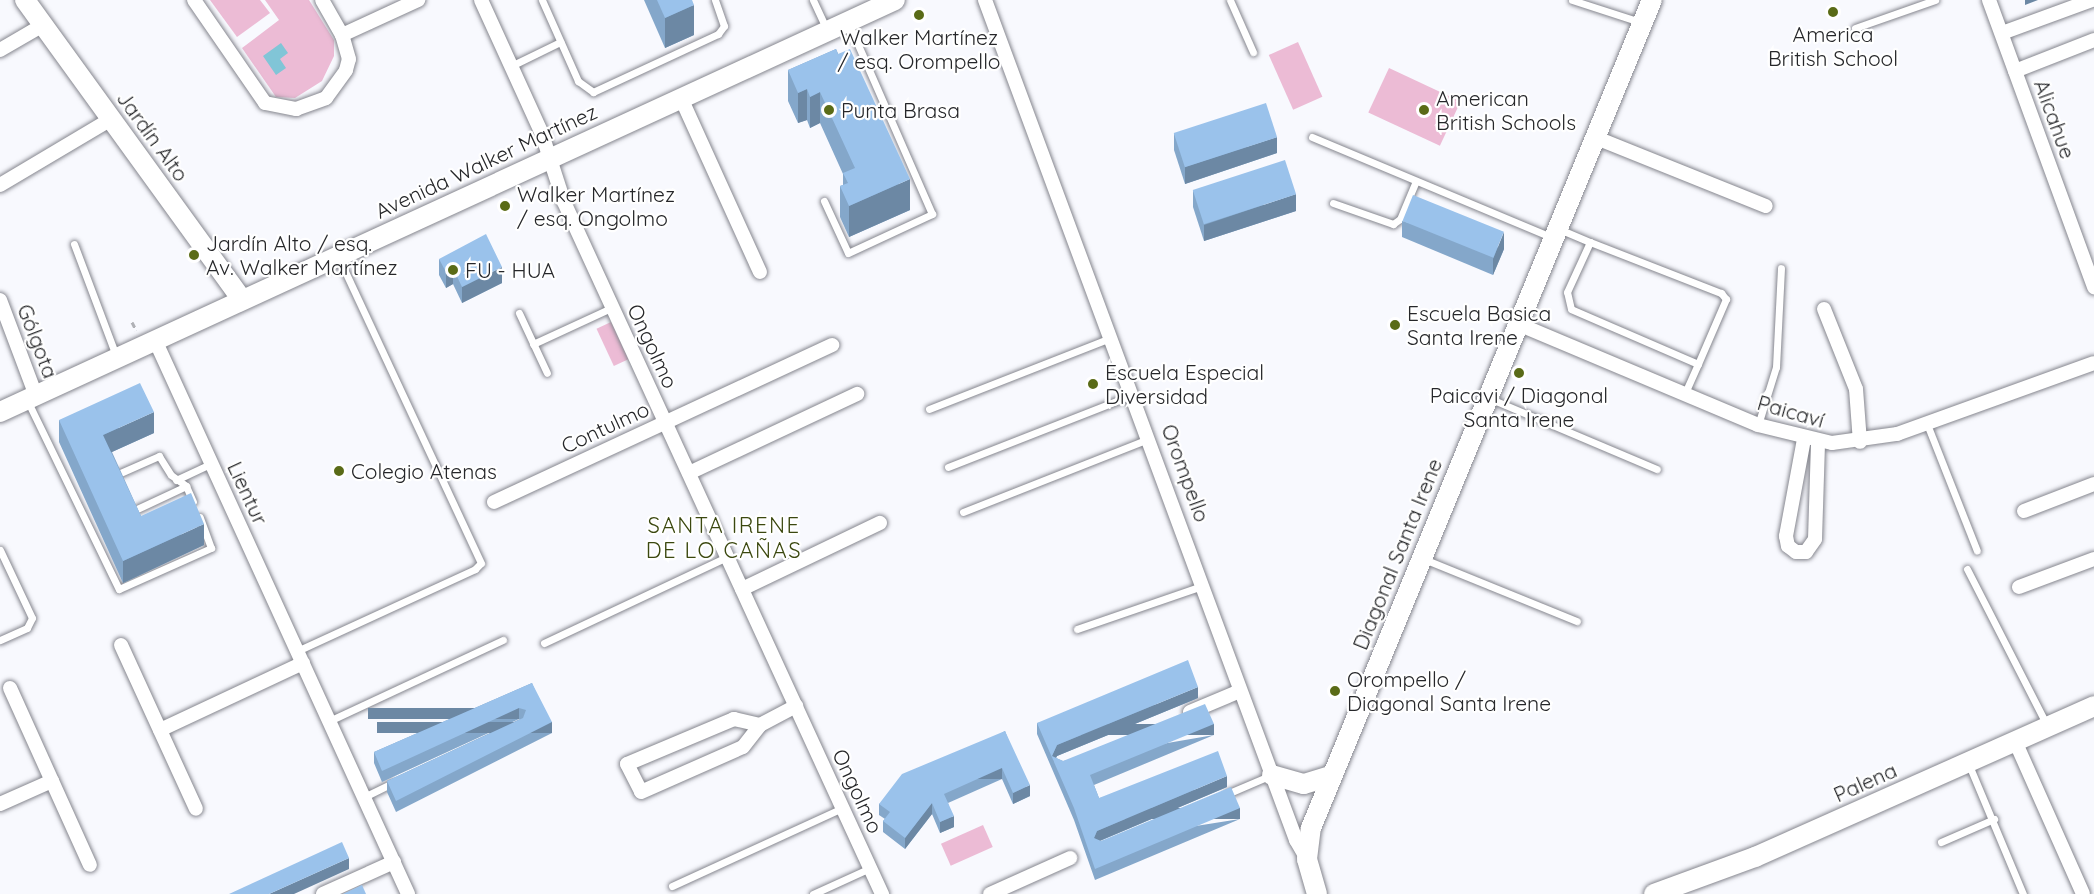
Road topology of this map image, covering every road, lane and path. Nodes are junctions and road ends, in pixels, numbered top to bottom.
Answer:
1 (25, 0) edge
2 (194, 0) edge
3 (322, 0) edge
4 (418, 0) edge
5 (481, 0) edge
6 (542, 0) edge
7 (715, 0) edge
8 (813, 0) edge
9 (895, 0) edge
10 (985, 0) edge
11 (1230, 0) edge
12 (1572, 0) edge
13 (1652, 0) edge
14 (1935, 0) edge
15 (1989, 0) edge
16 (2092, 0) edge
17 (848, 21) junction
18 (1642, 23) junction
19 (43, 25) junction
20 (1855, 28) dead end
21 (827, 31) junction
22 (2002, 33) junction
23 (342, 35) junction
24 (2094, 40) edge
25 (560, 42) junction
26 (0, 50) edge
27 (1253, 52) dead end
28 (511, 66) junction
29 (2015, 71) junction
30 (681, 98) junction
31 (111, 119) junction
32 (1312, 137) dead end
33 (1594, 137) junction
34 (550, 158) junction
35 (1416, 181) junction
36 (0, 184) edge
37 (824, 201) dead end
38 (1333, 203) dead end
39 (1766, 206) dead end
40 (1555, 233) junction
41 (1590, 242) junction
42 (74, 244) dead end
43 (338, 256) junction
44 (1781, 268) dead end
45 (760, 272) dead end
46 (2094, 287) edge
47 (0, 300) edge
48 (242, 300) junction
49 (613, 307) junction
50 (1824, 309) dead end
51 (519, 313) dead end
52 (1518, 324) junction
53 (1110, 338) junction
54 (155, 340) junction
55 (533, 344) junction
56 (832, 345) dead end
57 (116, 358) junction
58 (2094, 363) edge
59 (1698, 364) junction
60 (547, 373) dead end
61 (1685, 393) junction
62 (857, 394) dead end
63 (1132, 395) junction
64 (1488, 397) junction
65 (31, 398) junction
66 (929, 409) dead end
67 (0, 412) edge
68 (666, 422) junction
69 (1927, 424) junction
70 (1758, 425) junction
71 (1148, 439) junction
72 (1811, 441) junction
73 (1860, 442) junction
74 (211, 464) junction
75 (948, 467) dead end
76 (1657, 469) dead end
77 (689, 473) junction
78 (118, 474) edge
79 (176, 480) junction
80 (2094, 484) edge
81 (186, 486) junction
82 (494, 502) dead end
83 (137, 509) edge
84 (2024, 511) dead end
85 (963, 512) dead end
86 (880, 523) dead end
87 (0, 550) edge
88 (1977, 551) dead end
89 (727, 557) junction
90 (1422, 558) junction
91 (2094, 559) edge
92 (1967, 569) dead end
93 (1202, 586) junction
94 (2019, 587) dead end
95 (742, 589) junction
96 (1577, 621) dead end
97 (1077, 629) dead end
98 (0, 640) edge
99 (503, 640) dead end
100 (544, 643) dead end
101 (121, 645) dead end
102 (300, 657) junction
103 (10, 688) dead end
104 (1240, 691) junction
105 (795, 706) junction
106 (2094, 706) edge
107 (1180, 716) edge
108 (329, 721) junction
109 (760, 725) junction
110 (2048, 727) junction
111 (160, 730) junction
112 (2015, 741) junction
113 (1968, 762) junction
114 (1272, 775) junction
115 (1331, 776) junction
116 (406, 778) edge
117 (52, 781) junction
118 (364, 797) junction
119 (1219, 797) edge
120 (0, 804) edge
121 (842, 808) junction
122 (196, 809) dead end
123 (1994, 819) junction
124 (1941, 842) dead end
125 (1070, 858) dead end
126 (1306, 859) junction
127 (394, 862) junction
128 (90, 865) dead end
129 (870, 868) junction
130 (672, 886) dead end
131 (323, 894) edge
132 (408, 894) edge
133 (813, 894) edge
134 (882, 894) edge
135 (990, 894) edge
136 (1317, 894) edge
137 (1654, 894) edge
138 (2023, 894) edge
139 (2083, 894) edge

1 - 19 street, Jardín Alto
2 - 23 street
3 - 23 street
4 - 23 street
5 - 28 street, Ongolmo
6 - 25 lane
7 - 25 lane
8 - 21 lane
9 - 17 street, Avenida Walker Martínez
10 - 53 street, Orompello
11 - 27 lane
12 - 18 lane
13 - 18 street, Diagonal Santa Irene
14 - 20 lane
15 - 22 street, Alicahue
16 - 22 street
17 - 21 street, Avenida Walker Martínez
17 - 37 lane
18 - 33 street, Diagonal Santa Irene
19 - 26 street
19 - 31 street, Jardín Alto
21 - 30 street, Avenida Walker Martínez
22 - 29 street, Alicahue
24 - 29 street
25 - 28 lane
28 - 34 street, Ongolmo
29 - 46 street, Alicahue
30 - 34 street, Avenida Walker Martínez
30 - 45 street
31 - 36 street
31 - 48 street, Jardín Alto
32 - 35 lane
33 - 39 street
33 - 40 street, Diagonal Santa Irene
34 - 43 street, Avenida Walker Martínez
34 - 49 street, Ongolmo
35 - 38 lane
35 - 40 lane
40 - 41 lane
40 - 52 street, Diagonal Santa Irene
41 - 59 lane
41 - 59 lane
42 - 57 lane
43 - 48 street, Avenida Walker Martínez
43 - 102 lane
44 - 70 lane
47 - 65 street, Gólgota
48 - 54 street, Avenida Walker Martínez
49 - 55 lane
49 - 68 street, Ongolmo
50 - 73 street
51 - 55 lane
52 - 61 street, Paicaví
52 - 64 street, Diagonal Santa Irene
53 - 63 street, Orompello
53 - 66 lane
54 - 57 street, Avenida Walker Martínez
54 - 74 street, Lientur
55 - 60 lane
56 - 68 street, Contulmo
57 - 65 street, Avenida Walker Martínez
58 - 69 street, Paicaví
59 - 61 lane
61 - 70 street, Paicaví
62 - 77 street
63 - 71 street, Orompello
63 - 75 lane
64 - 76 lane
64 - 90 street, Diagonal Santa Irene
65 - 67 street, Avenida Walker Martínez
65 - 81 lane
68 - 77 street, Ongolmo
68 - 82 street, Contulmo
69 - 73 street, Paicaví
69 - 88 lane
70 - 72 street, Paicaví
71 - 85 lane
71 - 93 street, Orompello
72 - 72 street
72 - 73 street, Paicaví
74 - 79 lane
74 - 102 street, Lientur
77 - 89 street, Ongolmo
78 - 79 lane
79 - 81 lane
80 - 84 street
81 - 83 lane
86 - 95 street
87 - 98 lane
89 - 95 street, Ongolmo
89 - 100 lane
90 - 96 lane
90 - 115 street, Diagonal Santa Irene
91 - 94 street
92 - 110 lane
93 - 97 lane
93 - 104 street, Orompello
95 - 105 street, Ongolmo
99 - 108 lane
101 - 111 street
102 - 108 street, Lientur
102 - 111 street
103 - 117 street
104 - 107 street
104 - 114 street, Orompello
105 - 109 street
105 - 121 street, Ongolmo
106 - 110 street, Palena
108 - 118 street, Lientur
109 - 109 street
110 - 112 street, Palena
111 - 122 street
112 - 113 street, Palena
112 - 139 street
113 - 123 lane
113 - 137 street, Palena
114 - 115 street
114 - 119 lane
114 - 126 street, Orompello
115 - 126 street, Diagonal Santa Irene
116 - 118 lane
117 - 120 street
117 - 128 street
118 - 127 street, Lientur
121 - 129 street, Ongolmo
121 - 130 lane
123 - 124 lane
123 - 138 lane
125 - 135 street
126 - 136 street, Orompello
127 - 131 street
127 - 132 street, Lientur
129 - 133 lane
129 - 134 street, Ongolmo

